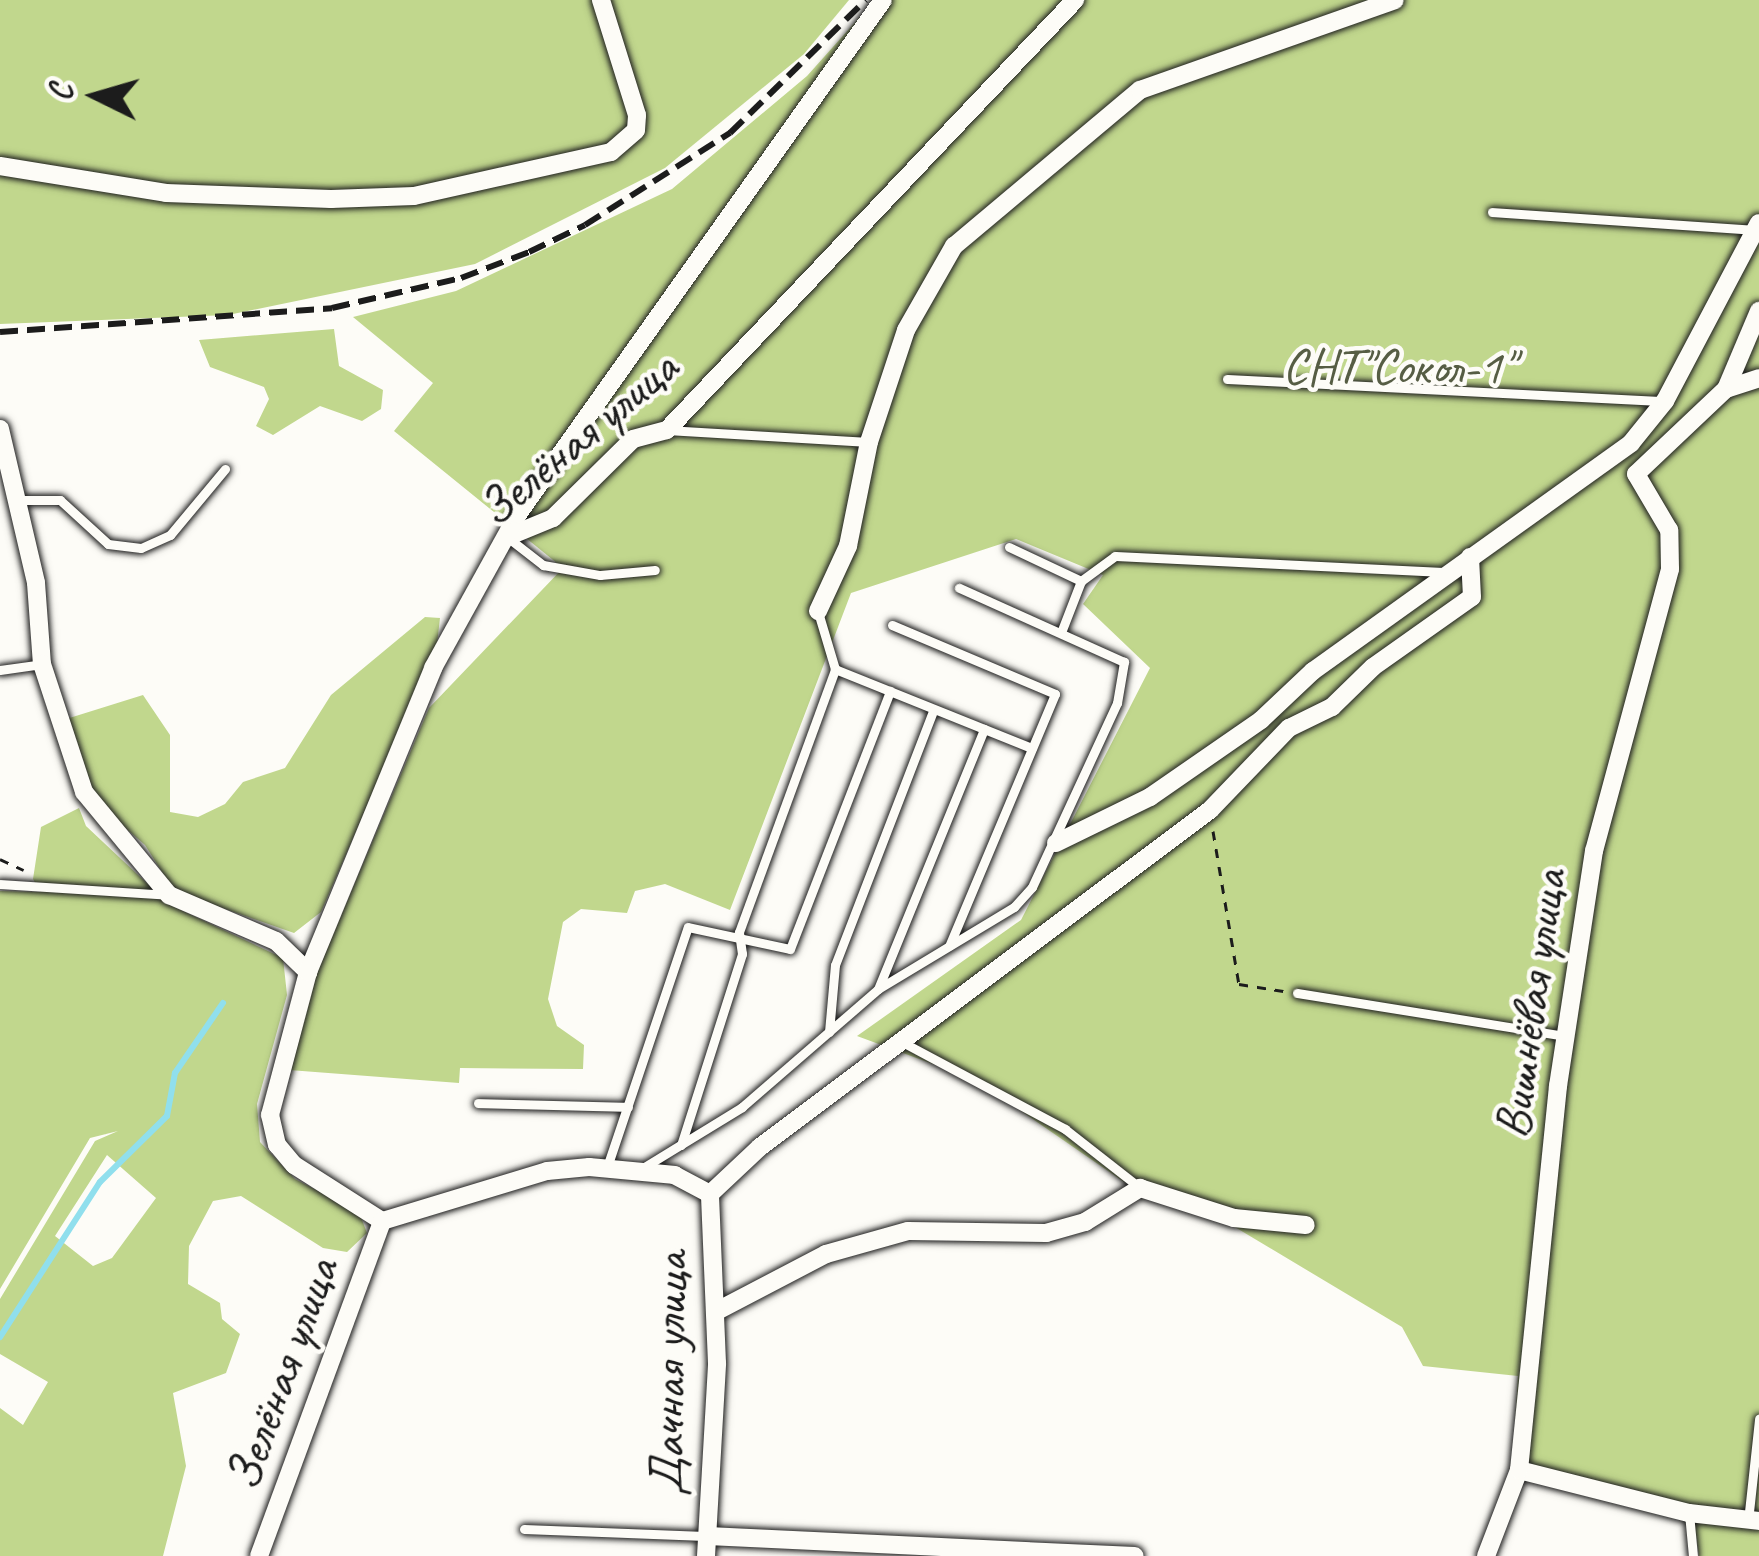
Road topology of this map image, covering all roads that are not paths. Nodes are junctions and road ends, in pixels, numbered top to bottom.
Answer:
1 (601, 0) edge
2 (883, 0) edge
3 (1075, 0) edge
4 (1394, 0) edge
5 (0, 166) edge
6 (1492, 212) dead end
7 (1757, 226) edge
8 (1759, 311) edge
9 (1759, 378) edge
10 (1227, 379) dead end
11 (1726, 389) junction
12 (1665, 401) junction
13 (0, 429) edge
14 (667, 430) junction
15 (869, 442) junction
16 (225, 469) dead end
17 (14, 500) junction
18 (507, 536) junction
19 (1009, 547) dead end
20 (1470, 557) junction
21 (655, 570) dead end
22 (1449, 572) junction
23 (1081, 581) junction
24 (959, 587) dead end
25 (818, 611) joint
26 (892, 625) dead end
27 (1062, 630) junction
28 (42, 664) junction
29 (835, 669) junction
30 (0, 670) edge
31 (890, 692) junction
32 (934, 709) junction
33 (984, 729) junction
34 (1032, 748) junction
35 (1055, 843) junction
36 (0, 884) edge
37 (169, 895) junction
38 (739, 932) junction
39 (948, 949) junction
40 (308, 972) junction
41 (878, 989) junction
42 (1297, 993) road end
43 (829, 1032) junction
44 (1565, 1036) junction
45 (904, 1043) junction
46 (478, 1103) dead end
47 (628, 1107) junction
48 (681, 1145) junction
49 (607, 1167) junction
50 (641, 1169) junction
51 (1140, 1188) junction
52 (710, 1194) junction
53 (382, 1221) junction
54 (1306, 1225) dead end
55 (717, 1310) junction
56 (1759, 1419) edge
57 (1520, 1469) junction
58 (1689, 1513) junction
59 (1753, 1521) edge
60 (524, 1529) dead end
61 (707, 1546) edge
62 (259, 1556) edge
63 (1135, 1556) edge
64 (1486, 1556) edge
65 (1693, 1556) edge

1 - 5 street
2 - 18 street
3 - 14 street, Зелёная улица
4 - 15 street
6 - 7 lane
7 - 12 street
8 - 11 street
9 - 11 street
10 - 12 lane
11 - 44 street, Вишнёвая улица
12 - 20 street
13 - 17 street
14 - 15 lane
14 - 18 street, Зелёная улица
15 - 25 street
16 - 17 lane
17 - 28 street
18 - 21 lane
18 - 40 street, Зелёная улица
19 - 23 lane
20 - 22 street
20 - 45 street
22 - 23 lane
22 - 35 street
23 - 27 lane
24 - 27 lane
25 - 29 lane
26 - 34 lane
27 - 35 lane
28 - 30 lane
28 - 37 street
29 - 31 lane
29 - 38 lane
31 - 32 lane
31 - 38 lane
32 - 33 lane
32 - 43 lane
33 - 34 lane
33 - 41 lane
34 - 39 lane
35 - 39 lane
36 - 37 lane
37 - 40 street
38 - 47 lane
38 - 48 lane
39 - 41 lane
40 - 53 street, Зелёная улица
41 - 43 lane
42 - 44 lane
43 - 48 lane
44 - 57 street, Вишнёвая улица
45 - 51 lane
45 - 52 street
46 - 47 lane
47 - 49 lane
48 - 50 lane
49 - 50 street
49 - 53 street
50 - 52 street
51 - 54 street
51 - 55 street
52 - 55 street, Дачная улица
53 - 62 street, Зелёная улица
55 - 61 street, Дачная улица
56 - 59 lane
57 - 58 street
57 - 64 street, Вишнёвая улица
58 - 59 street
58 - 65 lane
60 - 61 lane
61 - 63 street

